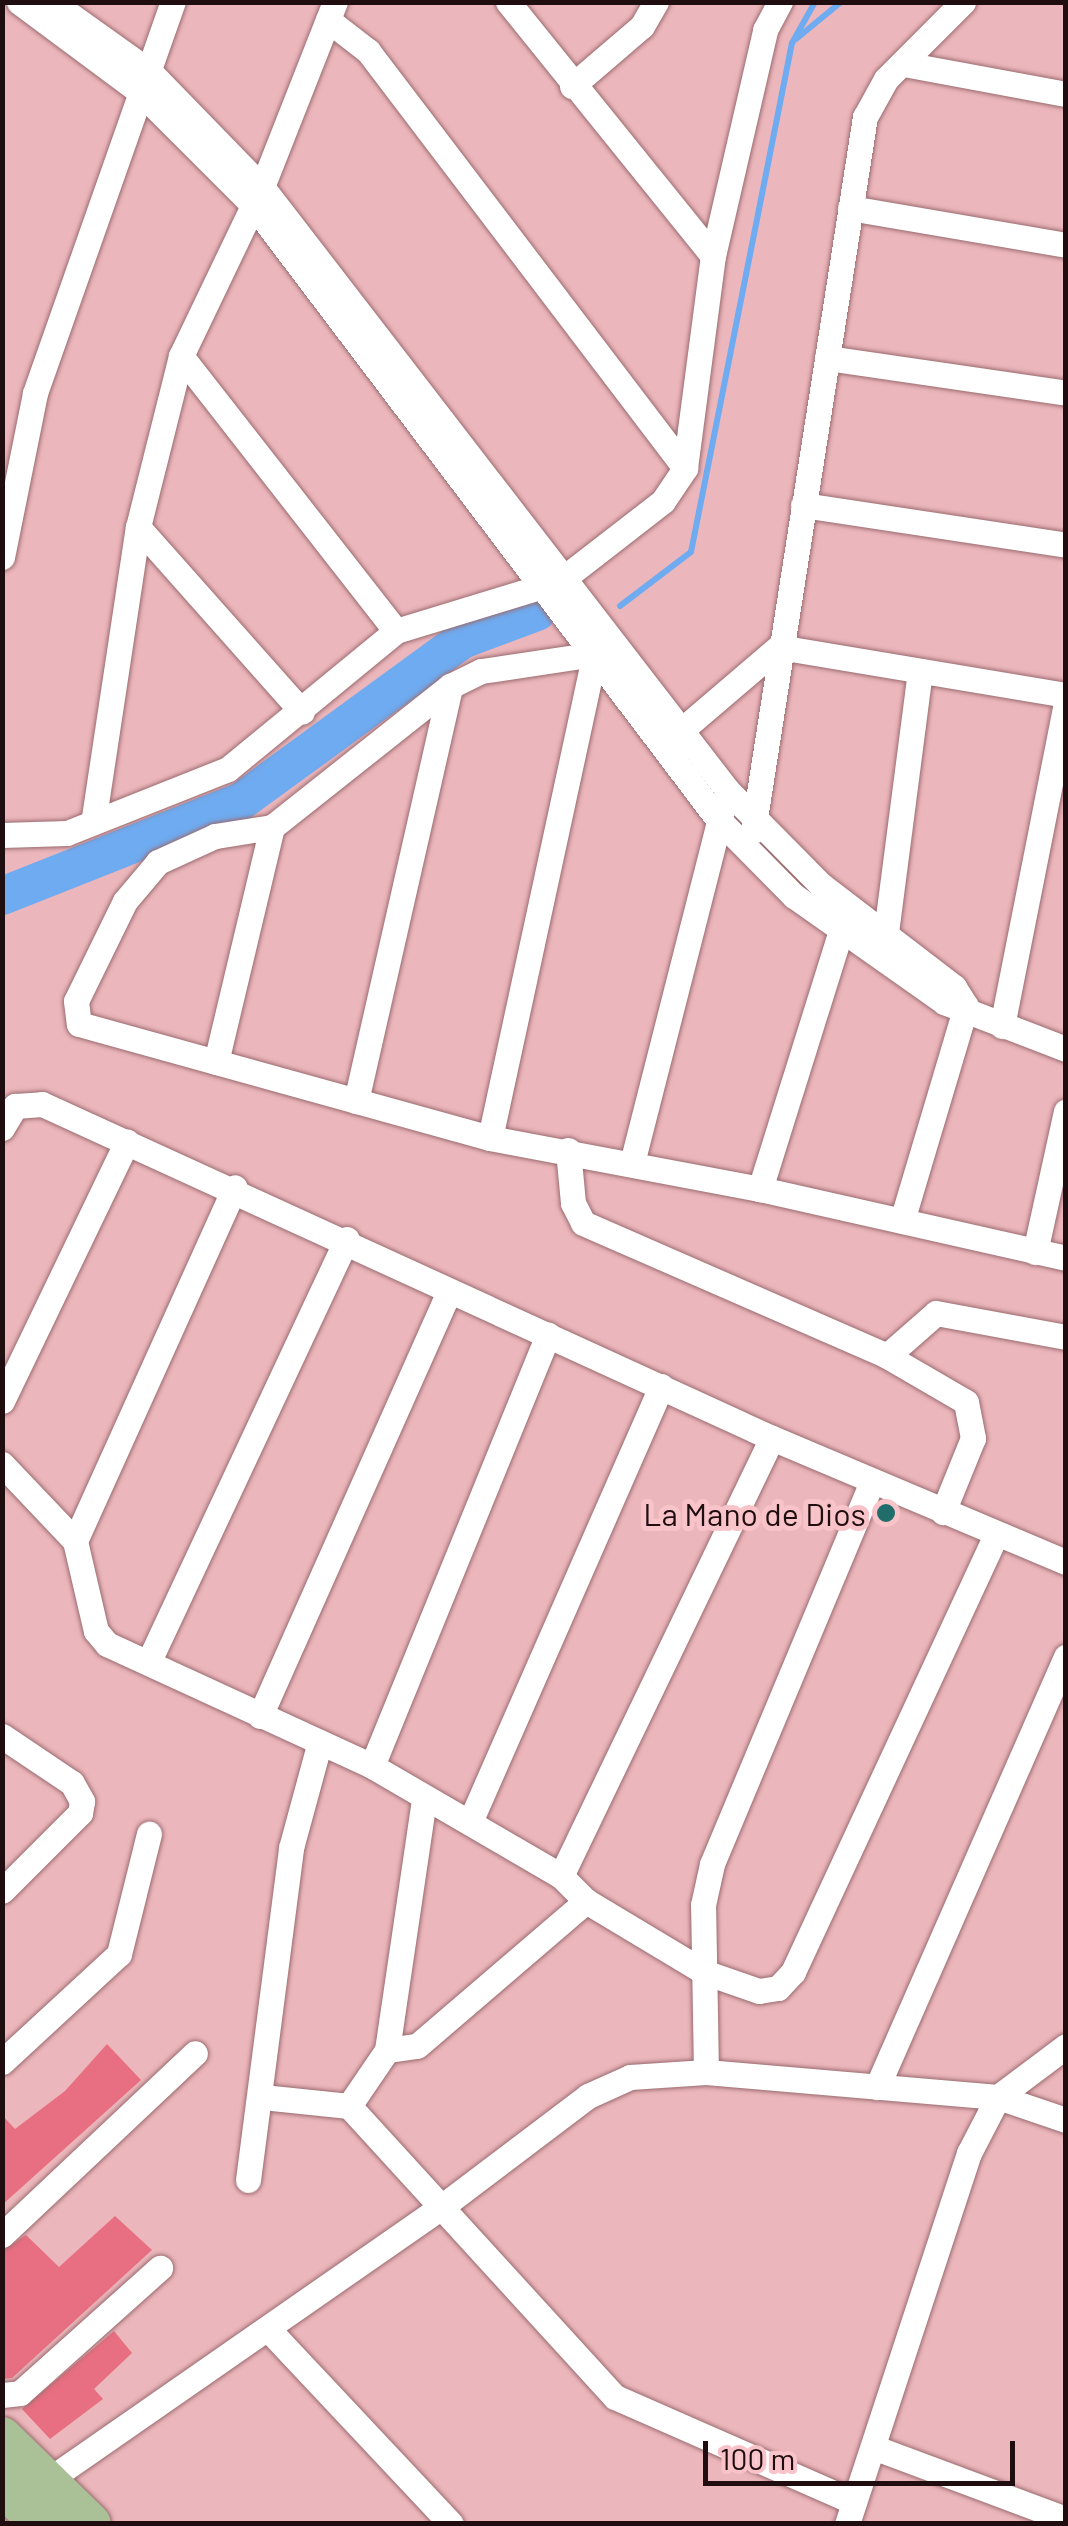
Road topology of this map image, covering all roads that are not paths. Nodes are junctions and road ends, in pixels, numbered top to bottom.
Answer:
1 (7, 2) edge
2 (19, 2) edge
3 (52, 2) edge
4 (173, 2) edge
5 (508, 2) edge
6 (656, 2) edge
7 (780, 2) edge
8 (963, 2) edge
9 (332, 11) edge
10 (2, 18) edge
11 (904, 64) junction
12 (145, 82) junction
13 (572, 86) junction
14 (1066, 94) edge
15 (258, 196) junction
16 (850, 208) junction
17 (1066, 245) edge
18 (713, 256) junction
19 (181, 356) junction
20 (827, 358) junction
21 (1066, 393) edge
22 (685, 468) junction
23 (803, 506) junction
24 (5, 528) edge
25 (138, 528) junction
26 (1066, 545) edge
27 (2, 557) edge
28 (549, 583) junction
29 (396, 631) junction
30 (779, 647) junction
31 (602, 648) junction
32 (920, 672) junction
33 (450, 686) junction
34 (1066, 695) edge
35 (1066, 704) edge
36 (302, 712) junction
37 (684, 728) junction
38 (728, 791) junction
39 (94, 817) junction
40 (718, 818) junction
41 (272, 827) junction
42 (752, 833) junction
43 (2, 836) edge
44 (1054, 837) edge
45 (840, 934) junction
46 (883, 949) junction
47 (966, 1006) junction
48 (1002, 1026) junction
49 (1066, 1049) edge
50 (216, 1062) junction
51 (356, 1100) junction
52 (1066, 1111) edge
53 (2, 1128) edge
54 (490, 1138) junction
55 (127, 1141) junction
56 (568, 1150) junction
57 (632, 1163) junction
58 (234, 1188) junction
59 (760, 1188) junction
60 (902, 1221) junction
61 (347, 1239) junction
62 (1035, 1252) junction
63 (1066, 1258) edge
64 (449, 1292) junction
65 (548, 1334) junction
66 (1066, 1337) edge
67 (886, 1356) junction
68 (660, 1386) junction
69 (2, 1401) edge
70 (772, 1438) junction
71 (2, 1464) edge
72 (872, 1482) junction
73 (943, 1512) junction
74 (996, 1535) junction
75 (75, 1540) junction
76 (1066, 1562) edge
77 (1066, 1657) edge
78 (149, 1661) junction
79 (260, 1716) junction
80 (2, 1736) edge
81 (319, 1745) junction
82 (372, 1766) junction
83 (424, 1798) junction
84 (470, 1822) junction
85 (149, 1834) dead end
86 (561, 1876) junction
87 (2, 1891) edge
88 (586, 1901) junction
89 (704, 1972) junction
90 (1066, 2046) edge
91 (387, 2050) junction
92 (195, 2052) dead end
93 (2, 2062) edge
94 (706, 2072) junction
95 (876, 2087) junction
96 (263, 2097) junction
97 (998, 2097) junction
98 (349, 2106) junction
99 (1066, 2120) edge
100 (248, 2180) dead end
101 (440, 2208) junction
102 (2, 2235) edge
103 (160, 2268) dead end
104 (268, 2329) junction
105 (2, 2395) edge
106 (2, 2437) edge
107 (872, 2447) junction
108 (47, 2481) junction
109 (2, 2486) edge
110 (850, 2513) edge
111 (1066, 2519) edge
112 (40, 2524) edge
113 (91, 2524) edge
114 (451, 2524) edge

1 - 10 street
2 - 12 street
3 - 12 street
4 - 12 street
5 - 13 street
6 - 13 street
7 - 18 street
8 - 11 street
9 - 15 street
9 - 22 street
11 - 14 street
11 - 16 street
12 - 15 street
12 - 24 street
13 - 18 street
15 - 19 street
15 - 28 street
16 - 17 street
16 - 20 street
18 - 22 street
19 - 25 street
19 - 29 street
20 - 21 street
20 - 23 street
22 - 28 street
23 - 26 street
23 - 30 street
24 - 27 street
25 - 36 street
25 - 39 street
28 - 29 street
28 - 31 street
29 - 36 street
30 - 32 street
30 - 37 street
30 - 42 street
31 - 33 street
31 - 37 street
31 - 40 street
31 - 54 street
32 - 34 street
32 - 46 street
33 - 41 street
33 - 51 street
35 - 44 street
36 - 39 street
37 - 38 street
38 - 40 street
38 - 42 street
39 - 43 street
40 - 42 street
40 - 57 street
41 - 50 street
41 - 50 street
42 - 45 street
42 - 46 street
44 - 48 street
45 - 46 street
45 - 59 street
46 - 47 street
47 - 48 street
47 - 60 street
48 - 49 street
50 - 51 street
51 - 54 street
52 - 62 street
53 - 55 street
54 - 56 street
55 - 58 street
55 - 69 street
56 - 57 street
56 - 67 street
57 - 59 street
58 - 61 street
58 - 75 street
59 - 60 street
60 - 62 street
61 - 64 street
61 - 78 street
62 - 63 street
64 - 65 street
64 - 79 street
65 - 68 street
65 - 82 street
66 - 67 street
67 - 73 street
68 - 70 street
68 - 84 street
70 - 72 street
70 - 86 street
71 - 75 street
72 - 73 street
72 - 89 street
73 - 74 street
74 - 76 street
74 - 89 street
75 - 78 street
77 - 95 street
78 - 79 street
79 - 81 street
80 - 87 street
81 - 82 street
81 - 96 street
82 - 83 street
83 - 84 street
83 - 91 street
84 - 86 street
85 - 93 street
86 - 88 street
88 - 89 street
88 - 91 street
89 - 94 street
90 - 97 street
91 - 98 street
92 - 102 street
94 - 95 street
94 - 101 street
95 - 97 street
96 - 98 street
96 - 100 street
97 - 99 street
97 - 107 street
98 - 101 street
101 - 104 street
101 - 110 street
103 - 105 street
104 - 108 street
104 - 114 street
106 - 108 main road
107 - 110 street
107 - 111 street
108 - 113 main road
109 - 112 main road

